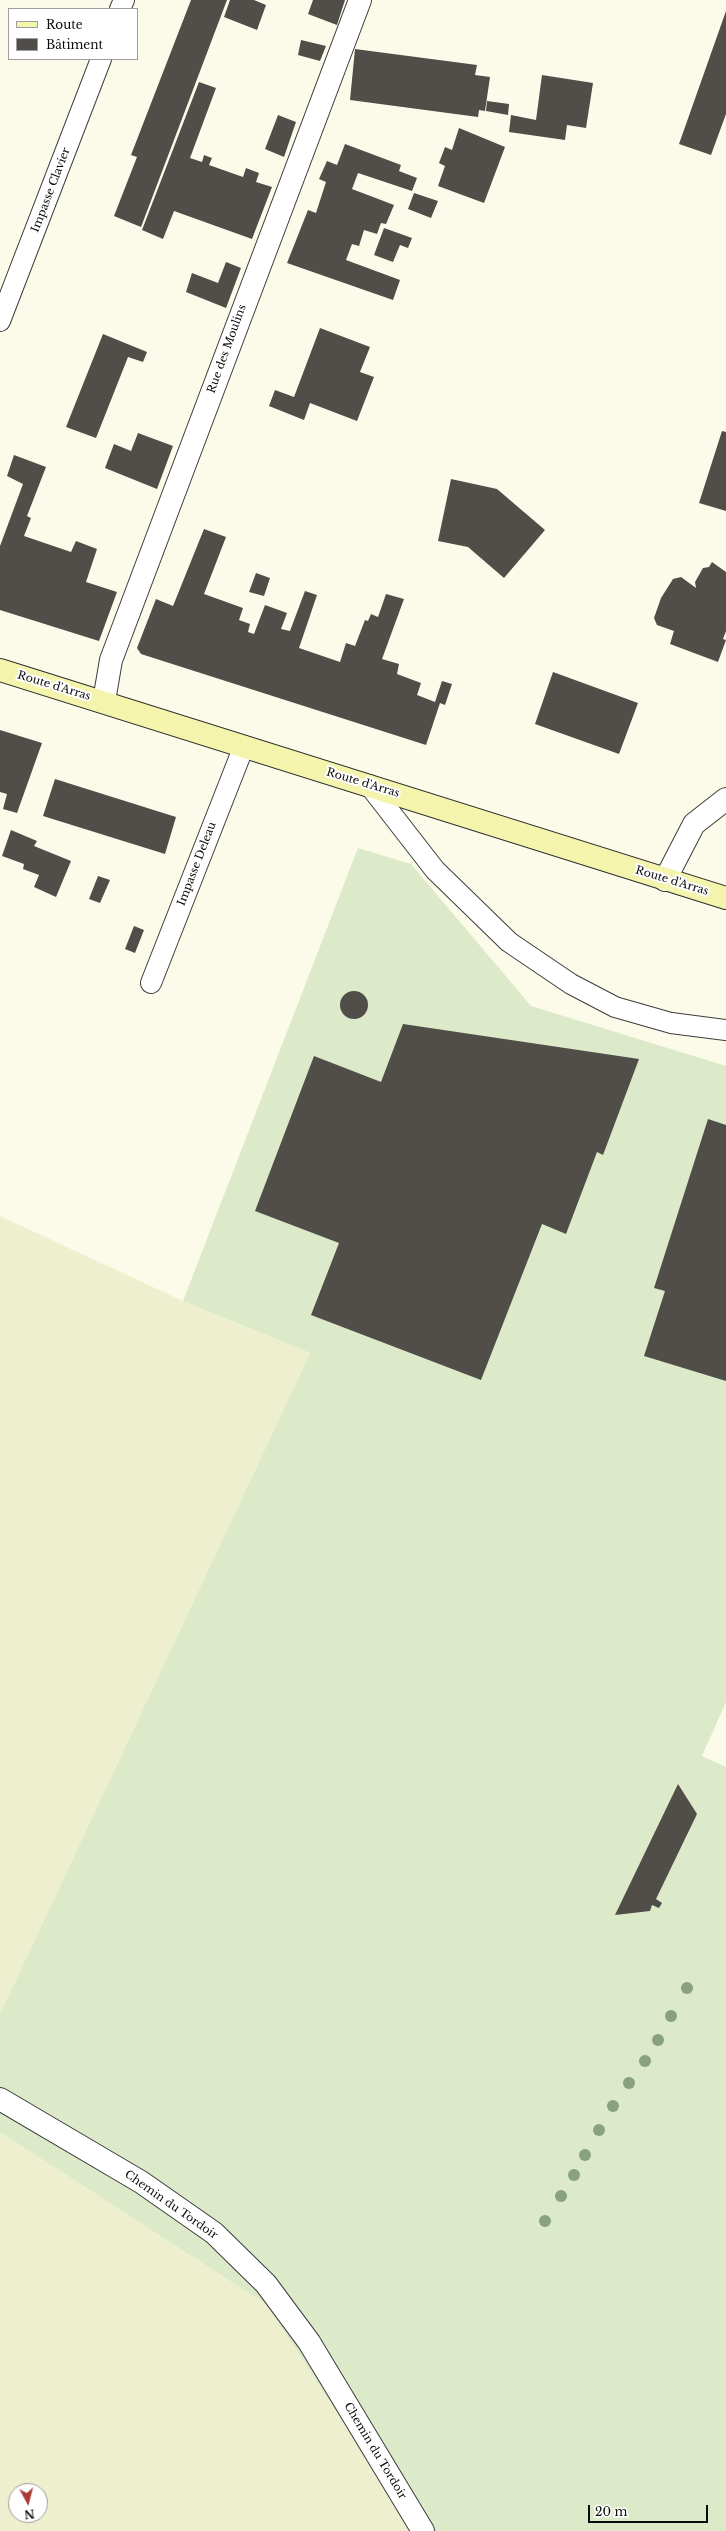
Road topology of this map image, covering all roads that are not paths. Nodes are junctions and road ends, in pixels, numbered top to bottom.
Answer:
1 (360, 0) edge
2 (102, 60) edge
3 (0, 321) edge
4 (0, 670) edge
5 (104, 701) junction
6 (244, 746) junction
7 (369, 785) junction
8 (726, 799) edge
9 (665, 880) junction
10 (726, 898) edge
11 (151, 983) dead end
12 (726, 1030) edge
13 (0, 2099) edge
14 (422, 2531) edge

1 - 5 street, Rue des Moulins
2 - 3 lane, Impasse Clavier
4 - 5 main road, Route d'Arras
5 - 6 main road, Route d'Arras
6 - 7 main road, Route d'Arras
6 - 11 lane, Impasse Deleau
7 - 9 main road, Route d'Arras
7 - 12 lane
8 - 9 street
9 - 10 main road, Route d'Arras
13 - 14 street, Chemin du Tordoir

